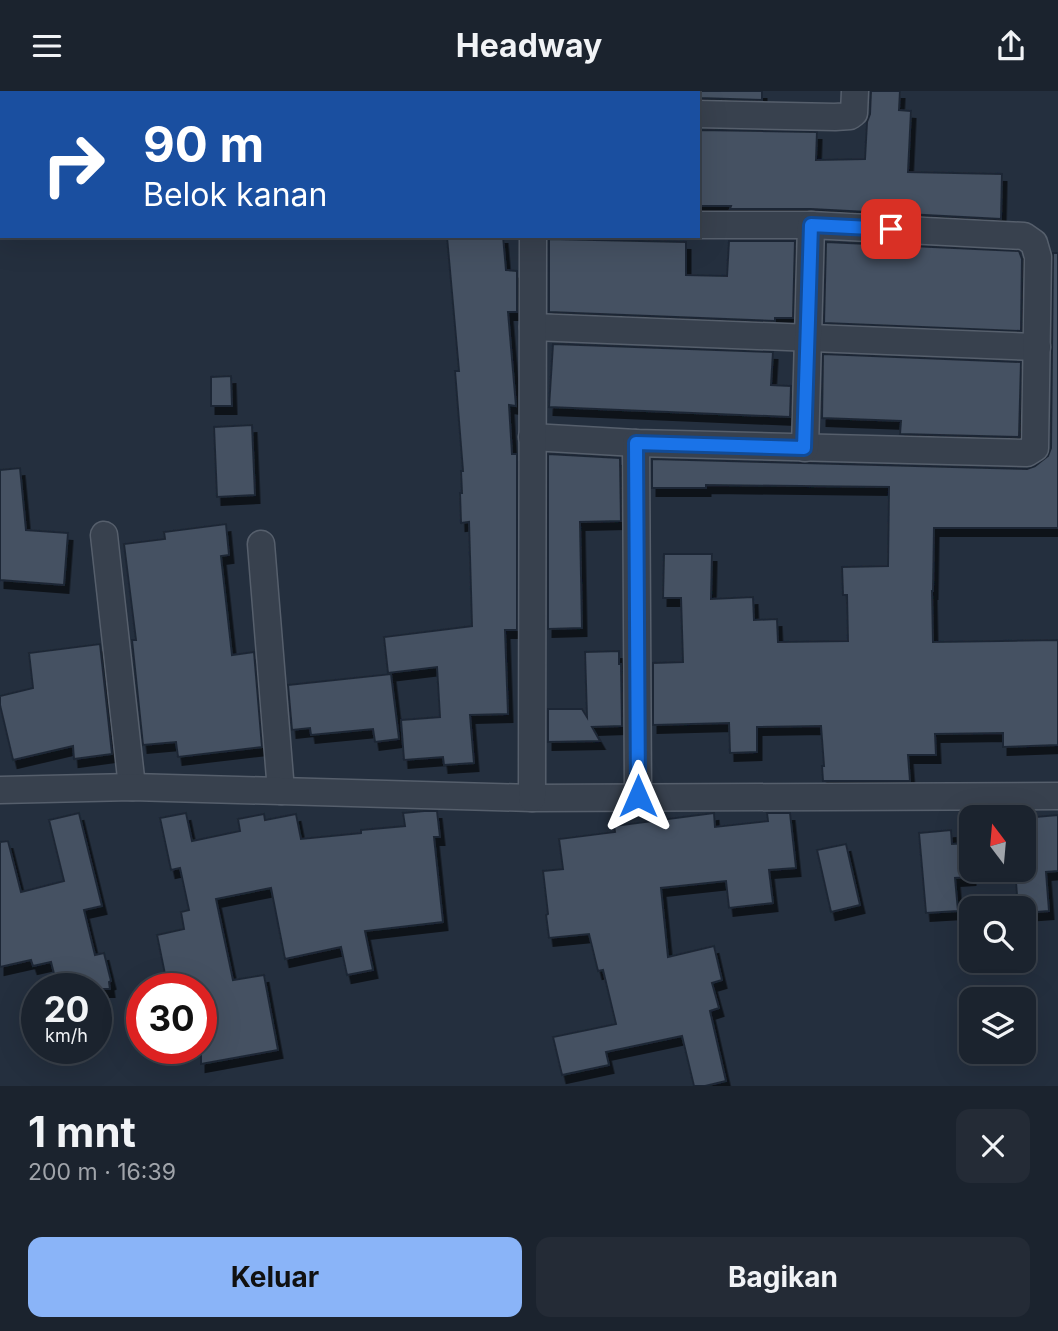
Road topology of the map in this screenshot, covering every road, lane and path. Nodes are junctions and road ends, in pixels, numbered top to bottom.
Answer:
1 (855, 91) edge
2 (700, 114) edge
3 (700, 225) edge
4 (811, 225) junction
5 (533, 238) edge
6 (533, 327) junction
7 (807, 339) junction
8 (1037, 347) junction
9 (532, 437) junction
10 (636, 443) junction
11 (804, 448) junction
12 (104, 535) dead end
13 (261, 544) dead end
14 (132, 787) junction
15 (0, 790) edge
16 (281, 791) junction
17 (638, 796) junction
18 (1058, 796) edge
19 (532, 798) junction

1 - 2 street
3 - 4 street
4 - 7 street
4 - 8 street
5 - 6 street
6 - 7 street
6 - 9 street
7 - 8 street
7 - 11 street
8 - 11 street
9 - 10 street
9 - 19 street
10 - 11 street
10 - 17 street
12 - 14 street
13 - 16 street
14 - 15 street
14 - 16 street
16 - 19 street
17 - 18 street
17 - 19 street

